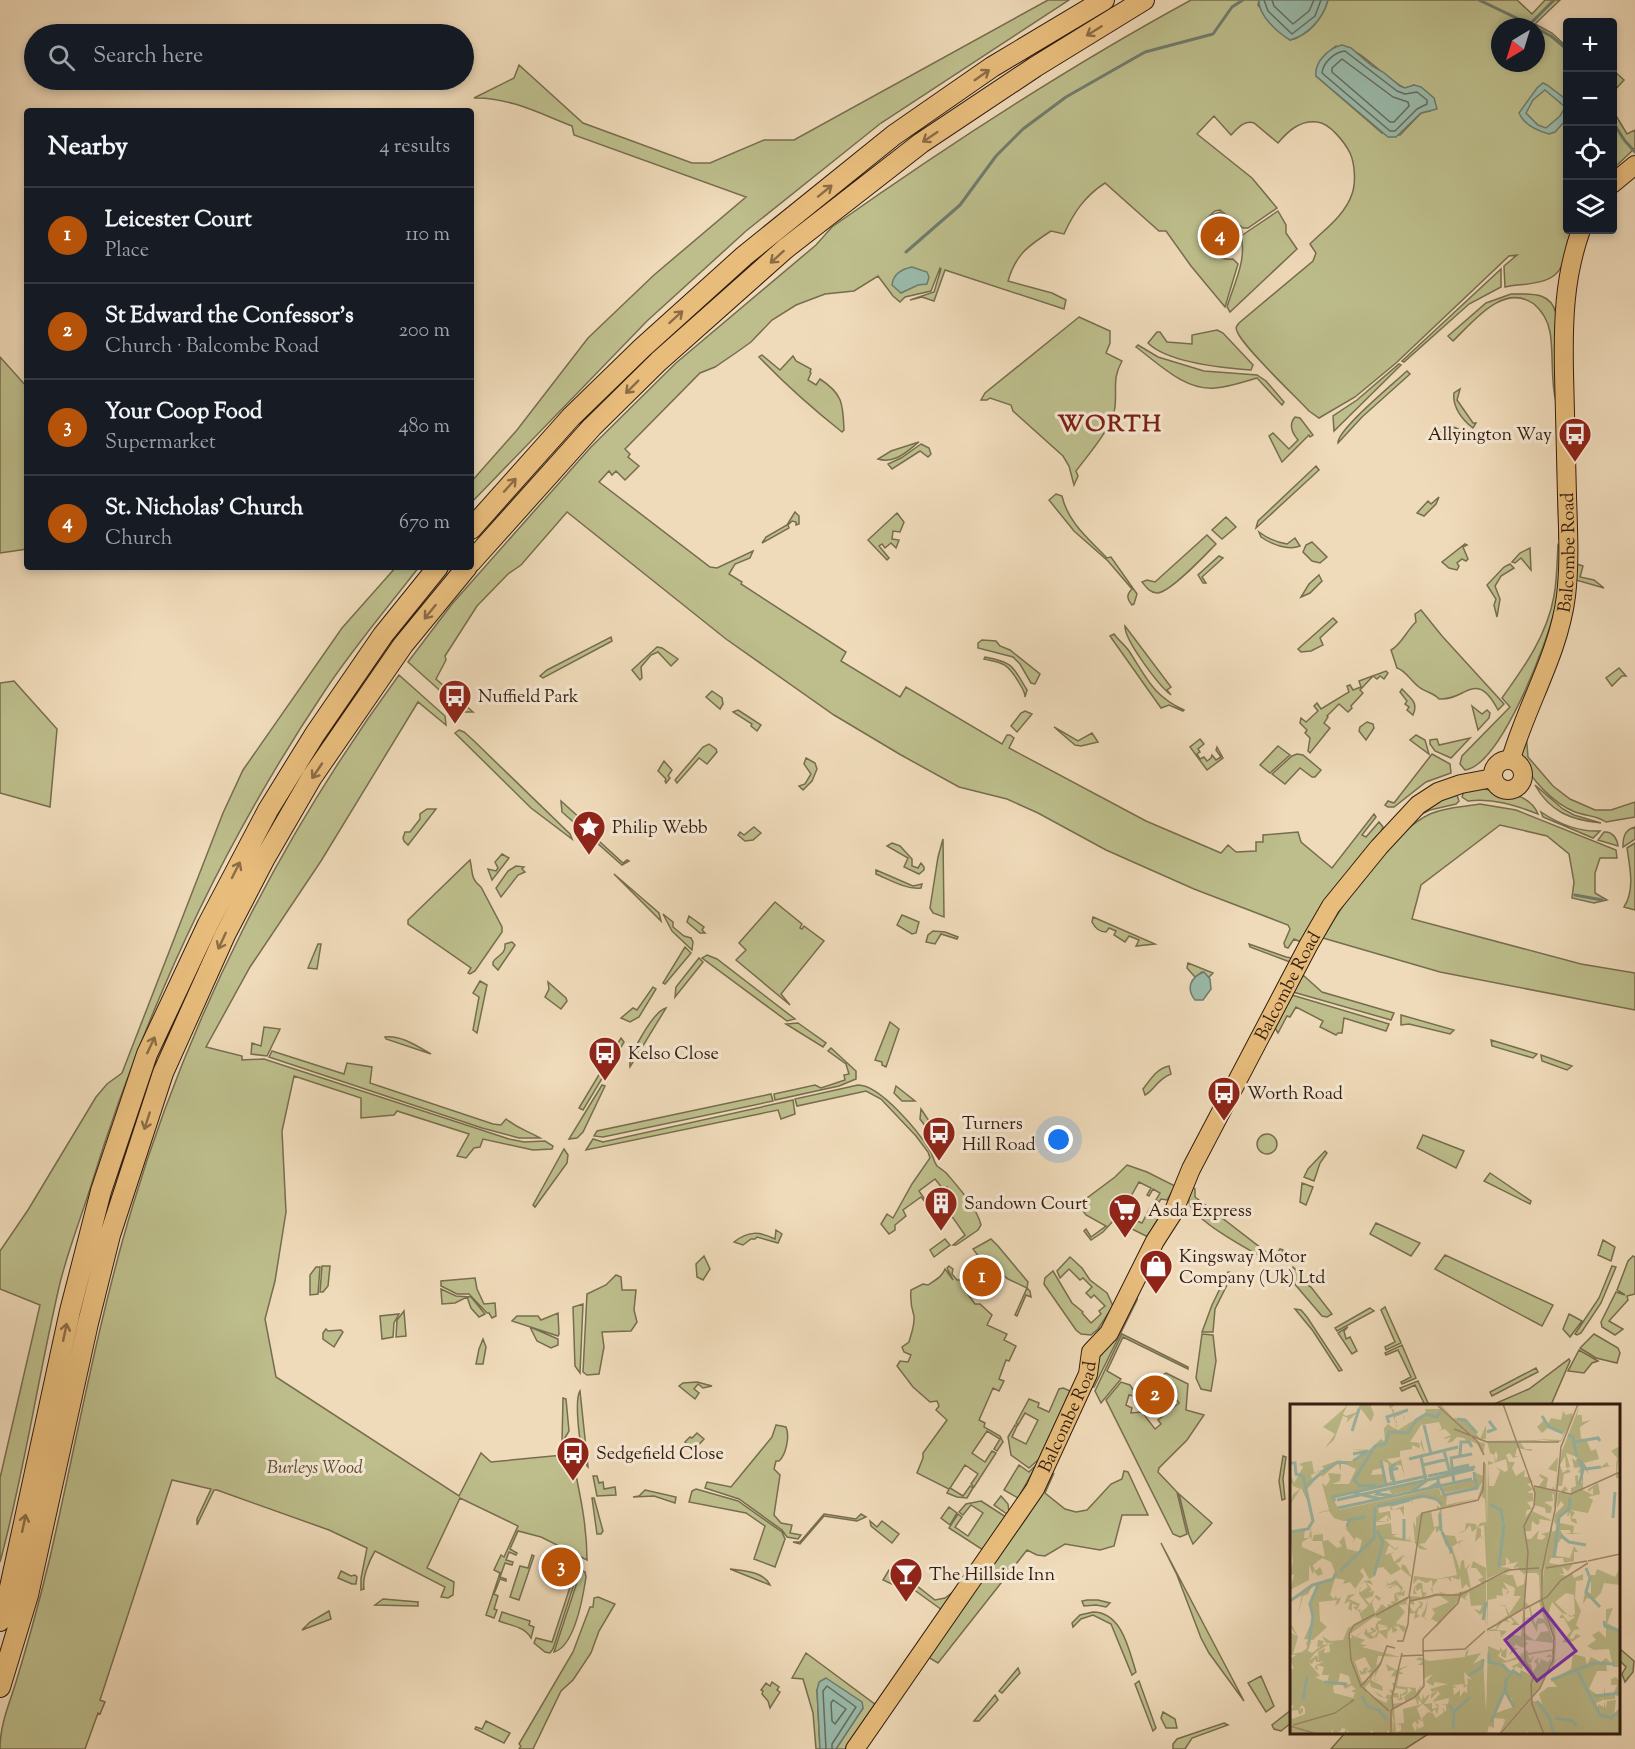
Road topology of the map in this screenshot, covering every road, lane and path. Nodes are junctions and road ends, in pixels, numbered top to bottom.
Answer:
1 (1104, 0) edge
2 (1144, 0) edge
3 (1635, 165) edge
4 (1617, 180) edge
5 (1580, 234) edge
6 (474, 526) edge
7 (474, 559) edge
8 (436, 570) edge
9 (465, 570) edge
10 (1511, 759) junction
11 (1493, 778) junction
12 (0, 1620) edge
13 (0, 1687) edge
14 (855, 1749) edge

6 -> 1 highway
2 -> 7 highway
3 - 4 main road
5 - 10 main road, Balcombe Road
12 -> 8 highway
9 -> 13 highway
10 - 11 main road, Balcombe Road
10 - 11 main road, Balcombe Road
11 - 14 main road, Balcombe Road

